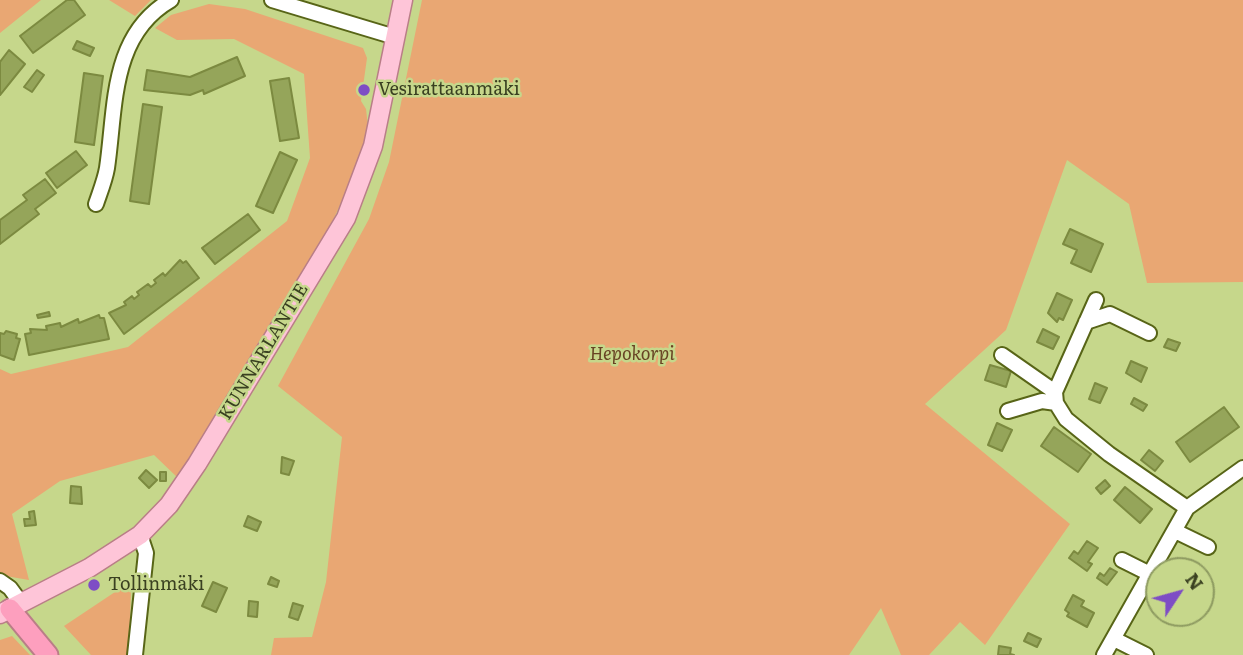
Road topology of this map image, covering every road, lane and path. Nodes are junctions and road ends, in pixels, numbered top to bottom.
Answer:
1 (172, 0) edge
2 (272, 0) edge
3 (403, 0) edge
4 (395, 37) junction
5 (96, 204) dead end
6 (1096, 300) dead end
7 (1086, 322) junction
8 (1149, 333) dead end
9 (1002, 355) dead end
10 (1056, 398) junction
11 (1008, 411) dead end
12 (1243, 468) edge
13 (1187, 508) junction
14 (1175, 531) junction
15 (140, 535) junction
16 (1208, 547) dead end
17 (1160, 557) edge
18 (1122, 560) dead end
19 (1145, 572) edge
20 (0, 581) edge
21 (1145, 583) edge
22 (11, 608) edge
23 (1114, 639) junction
24 (1146, 654) edge
25 (48, 655) edge
26 (135, 655) edge
27 (1104, 655) edge

1 - 5 street
2 - 4 street
3 - 4 main road, KUNNARLANTIE
4 - 15 main road, KUNNARLANTIE
6 - 7 street
7 - 8 street
7 - 10 street
9 - 10 street
10 - 11 street
10 - 13 street
12 - 13 street
13 - 14 street
14 - 16 street
14 - 17 street
15 - 22 main road, KUNNARLANTIE
15 - 26 street
18 - 19 street
20 - 22 street
21 - 23 street
22 - 25 highway
23 - 24 street
23 - 27 street

